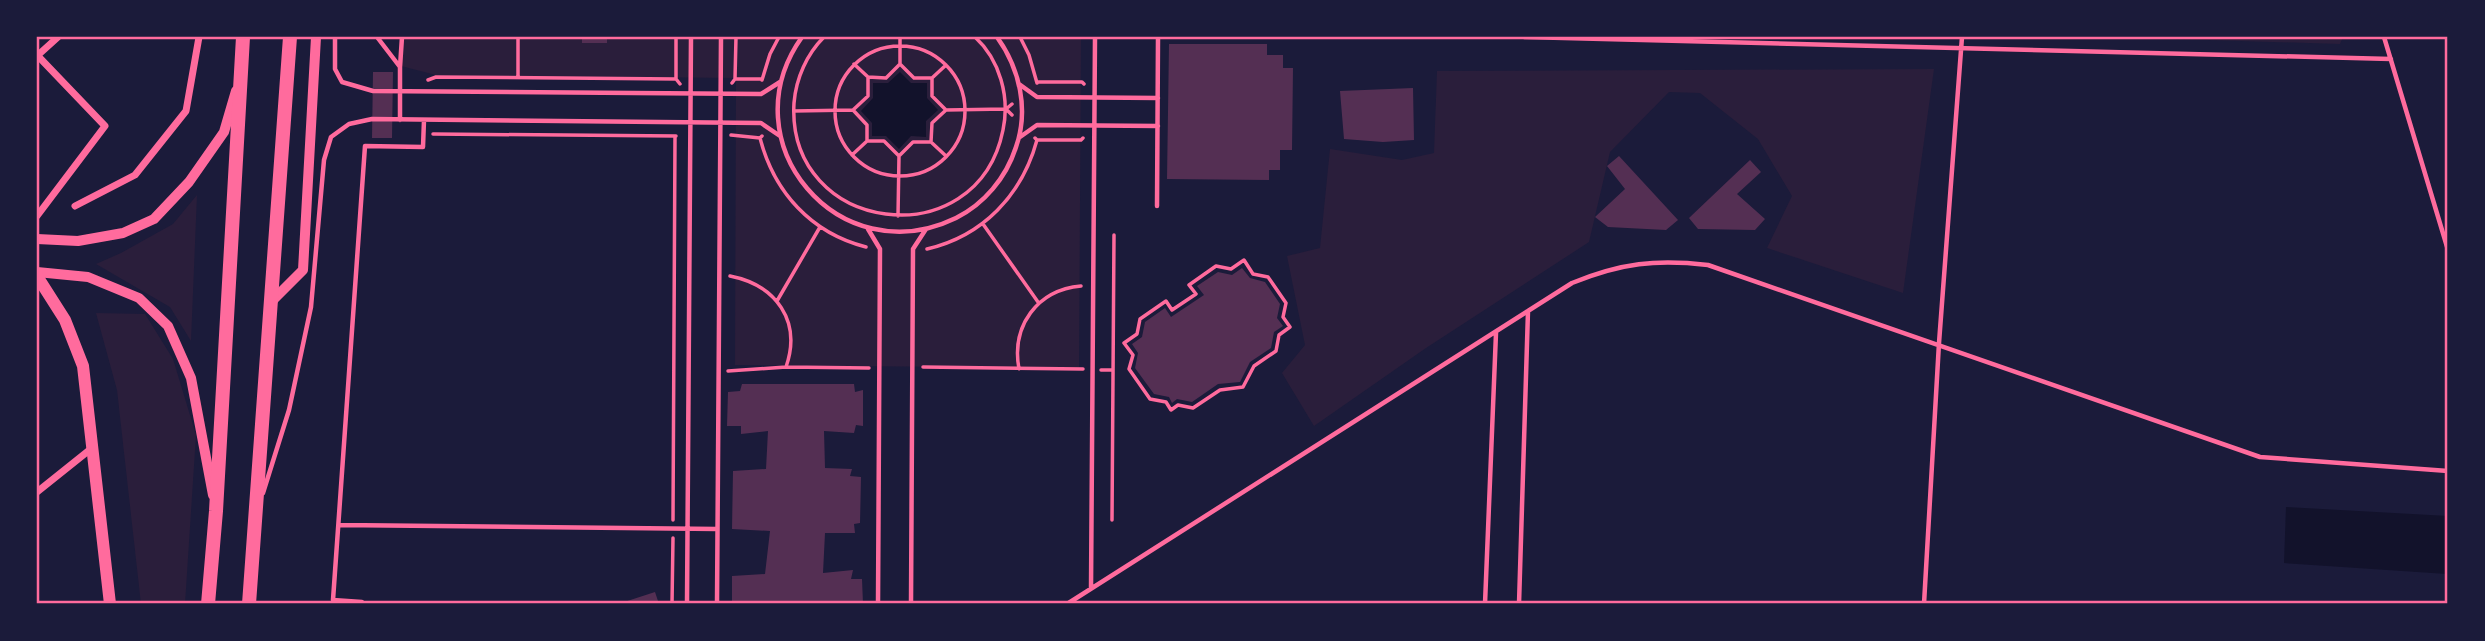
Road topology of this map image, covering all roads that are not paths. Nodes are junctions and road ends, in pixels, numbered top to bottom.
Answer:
1 (58, 37) edge
2 (199, 37) edge
3 (243, 37) edge
4 (290, 37) edge
5 (316, 37) edge
6 (335, 37) edge
7 (377, 37) edge
8 (402, 37) edge
9 (691, 37) edge
10 (721, 37) edge
11 (802, 37) edge
12 (998, 37) edge
13 (1094, 37) edge
14 (1158, 37) edge
15 (1524, 37) edge
16 (1537, 37) edge
17 (1962, 37) edge
18 (2384, 37) edge
19 (1961, 48) junction
20 (37, 56) edge
21 (2391, 58) junction
22 (400, 67) junction
23 (241, 71) junction
24 (781, 82) junction
25 (1019, 84) junction
26 (400, 91) junction
27 (691, 94) junction
28 (720, 94) junction
29 (1094, 97) junction
30 (1158, 98) junction
31 (400, 120) junction
32 (424, 120) junction
33 (690, 122) junction
34 (720, 122) junction
35 (1094, 126) junction
36 (1157, 126) junction
37 (780, 136) junction
38 (1019, 138) junction
39 (75, 206) dead end
40 (1157, 206) dead end
41 (37, 216) edge
42 (867, 228) junction
43 (926, 229) junction
44 (37, 239) edge
45 (2448, 250) edge
46 (37, 274) edge
47 (271, 302) junction
48 (1528, 311) junction
49 (1496, 332) junction
50 (1939, 344) junction
51 (92, 447) junction
52 (2448, 471) edge
53 (37, 492) edge
54 (216, 511) junction
55 (255, 519) junction
56 (339, 525) junction
57 (688, 528) junction
58 (718, 529) junction
59 (1091, 589) junction
60 (110, 604) edge
61 (208, 604) edge
62 (248, 604) edge
63 (362, 604) edge
64 (687, 604) edge
65 (717, 604) edge
66 (878, 604) edge
67 (911, 604) edge
68 (1067, 604) edge
69 (1485, 604) edge
70 (1519, 604) edge
71 (1924, 604) edge

1 - 20 street
2 - 39 street
3 - 23 highway
4 - 47 highway
5 - 47 street
6 - 26 lane
7 - 22 lane
8 - 22 lane
9 - 27 lane
10 - 28 lane
11 - 24 lane
12 - 25 lane
13 - 29 lane
14 - 30 lane
15 - 16 lane
16 - 19 lane
17 - 19 lane
18 - 21 lane
19 - 21 lane
19 - 50 lane
20 - 41 street
21 - 45 lane
22 - 26 lane
23 - 44 street
23 - 54 highway
24 - 28 lane
24 - 37 lane
25 - 29 lane
25 - 38 lane
26 - 27 lane
26 - 31 lane
27 - 28 lane
27 - 33 lane
28 - 34 lane
29 - 30 lane
29 - 35 lane
30 - 36 lane
31 - 32 lane
31 - 55 lane
32 - 33 lane
32 - 56 lane
33 - 34 lane
33 - 57 lane
34 - 37 lane
34 - 58 lane
35 - 36 lane
35 - 38 lane
35 - 59 lane
36 - 40 lane
37 - 42 lane
38 - 43 lane
42 - 43 lane
42 - 66 lane
43 - 67 lane
46 - 51 main road
46 - 54 street
47 - 55 highway
48 - 49 lane
48 - 50 lane
48 - 70 lane
49 - 59 lane
49 - 69 lane
50 - 52 lane
50 - 71 lane
51 - 53 street
51 - 60 main road
54 - 61 highway
55 - 62 highway
56 - 57 lane
56 - 63 lane
57 - 58 lane
57 - 64 lane
58 - 65 lane
59 - 68 lane

